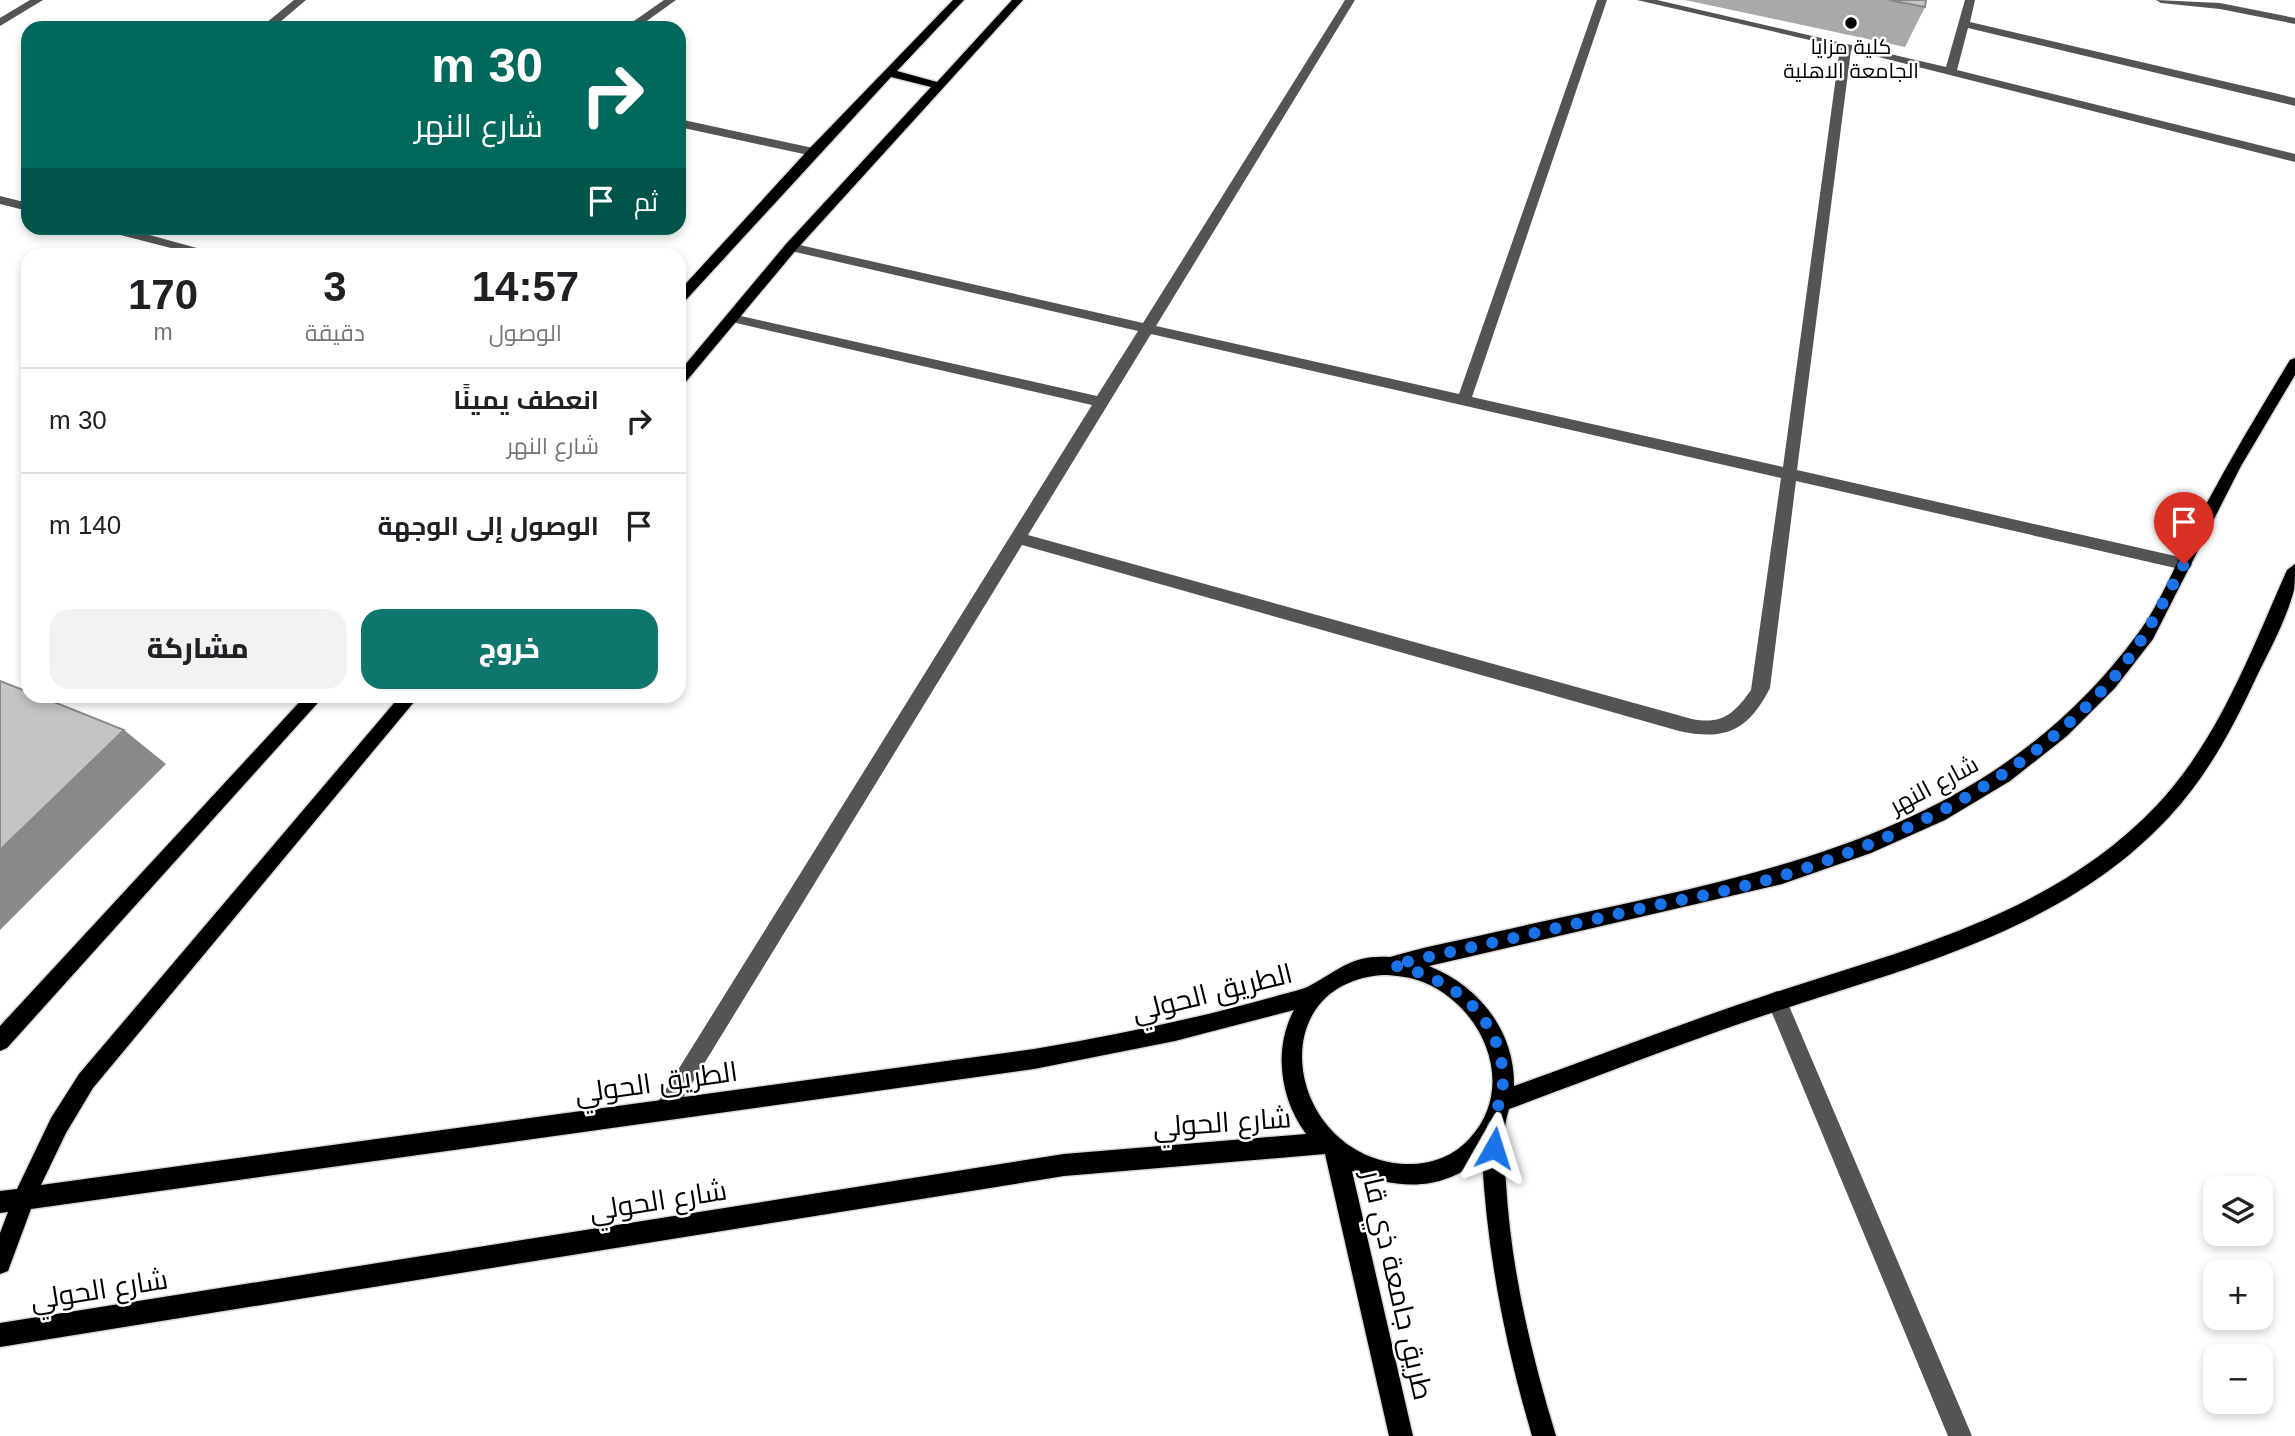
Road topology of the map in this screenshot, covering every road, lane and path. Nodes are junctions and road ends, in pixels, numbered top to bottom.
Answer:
1 (38, 0) edge
2 (301, 0) edge
3 (671, 0) edge
4 (958, 0) edge
5 (1018, 0) edge
6 (1350, 0) edge
7 (1602, 0) edge
8 (1642, 0) edge
9 (1970, 0) edge
10 (2161, 0) edge
11 (2198, 2) edge
12 (275, 21) edge
13 (640, 21) edge
14 (2295, 21) edge
15 (0, 23) edge
16 (1965, 24) junction
17 (1846, 45) junction
18 (1951, 71) junction
19 (889, 74) junction
20 (940, 86) junction
21 (2295, 102) edge
22 (686, 125) edge
23 (813, 152) junction
24 (2295, 158) edge
25 (0, 200) edge
26 (21, 202) edge
27 (138, 235) edge
28 (791, 247) junction
29 (189, 248) edge
30 (686, 291) edge
31 (732, 318) junction
32 (1147, 328) junction
33 (2295, 363) edge
34 (686, 373) edge
35 (1464, 400) junction
36 (1101, 402) junction
37 (1789, 474) junction
38 (1018, 538) junction
39 (2184, 564) junction
40 (2295, 570) edge
41 (310, 703) edge
42 (405, 703) edge
43 (1392, 965) junction
44 (1314, 994) junction
45 (1777, 1001) junction
46 (0, 1041) edge
47 (1502, 1101) junction
48 (665, 1109) junction
49 (1493, 1126) junction
50 (1332, 1146) junction
51 (24, 1199) junction
52 (0, 1202) edge
53 (0, 1263) edge
54 (0, 1335) edge
55 (1401, 1436) edge
56 (1544, 1436) edge
57 (1959, 1436) edge

1 - 15 street
2 - 12 street
3 - 13 street
4 - 19 main road
5 - 20 main road
6 - 32 street
7 - 35 street
8 - 17 street
9 - 16 street
10 - 11 street
11 - 14 street
16 - 18 street
16 - 21 street
17 - 18 street
17 - 37 street
18 - 24 street
19 - 20 main road
19 - 23 main road
20 - 28 main road
22 - 23 street
23 - 30 main road
25 - 26 street
27 - 29 street
28 - 31 main road
28 - 32 street
31 - 34 main road
31 - 36 street
32 - 35 street
32 - 36 street
33 - 39 main road, شارع النهر
35 - 37 street
36 - 38 street
37 - 38 street
37 - 39 street
38 - 48 street
39 - 43 main road, شارع النهر
40 - 45 main road
41 - 46 main road
42 - 51 main road
43 - 44 main road
43 - 47 main road
44 - 48 main road, الطريق الحولي
44 - 50 main road
45 - 47 main road
45 - 57 street
47 - 49 main road
48 - 51 main road, الطريق الحولي
49 - 50 main road
49 - 56 main road
50 - 54 main road, شارع الحولي
50 - 55 main road, طريق جامعة ذي قار
51 - 52 main road, الطريق الحولي
51 - 53 main road

